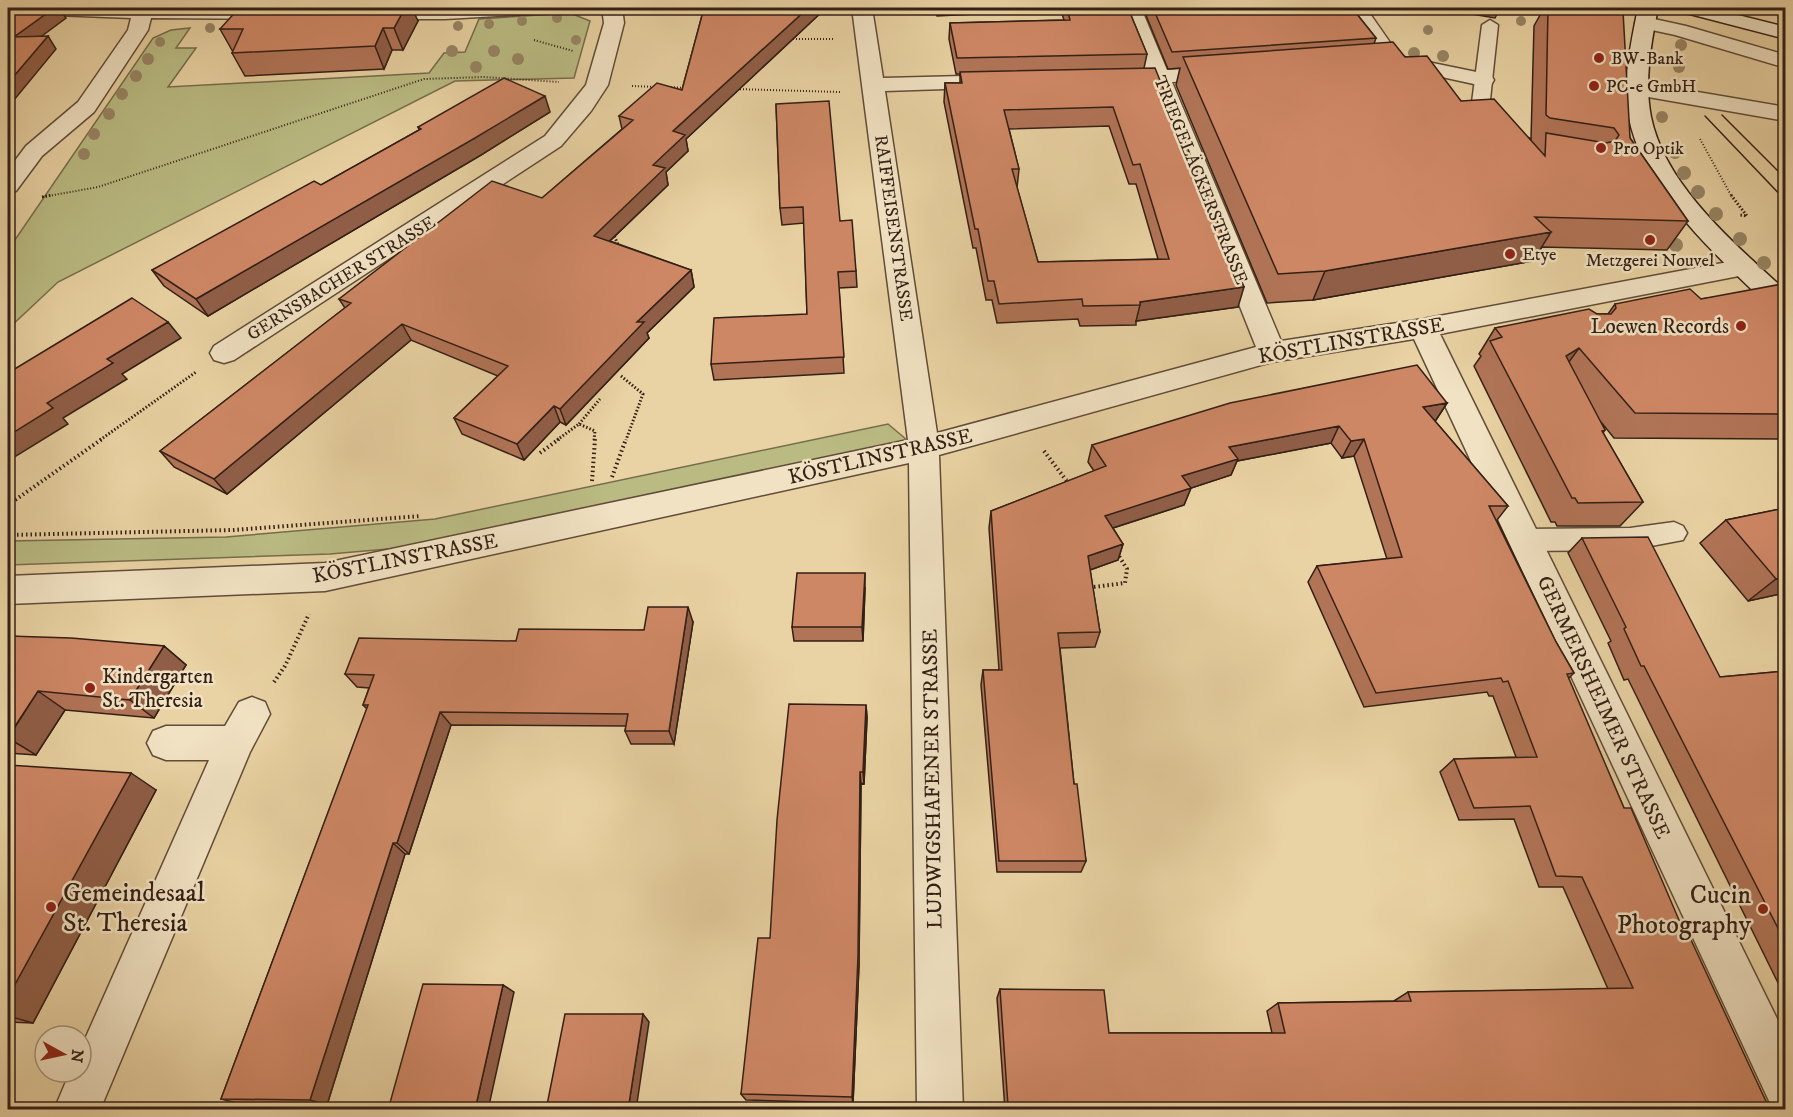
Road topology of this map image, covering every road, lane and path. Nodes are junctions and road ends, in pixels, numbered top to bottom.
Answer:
1 (30, 8) edge
2 (533, 8) edge
3 (612, 8) edge
4 (862, 8) edge
5 (1131, 8) edge
6 (1358, 8) edge
7 (1689, 8) edge
8 (143, 10) edge
9 (297, 13) edge
10 (352, 13) edge
11 (1711, 14) junction
12 (1646, 15) edge
13 (1490, 25) dead end
14 (1785, 33) edge
15 (1696, 36) junction
16 (787, 39) edge
17 (867, 39) junction
18 (1394, 61) junction
19 (1371, 62) edge
20 (1785, 62) edge
21 (1242, 72) edge
22 (1159, 78) junction
23 (1088, 79) edge
24 (1483, 80) junction
25 (1029, 81) edge
26 (597, 85) junction
27 (689, 88) edge
28 (724, 89) edge
29 (874, 89) junction
30 (1639, 89) junction
31 (1785, 114) edge
32 (1511, 139) edge
33 (1700, 139) dead end
34 (8, 186) edge
35 (42, 196) dead end
36 (1733, 215) dead end
37 (603, 228) edge
38 (625, 252) edge
39 (1744, 267) junction
40 (1785, 307) edge
41 (1423, 328) junction
42 (224, 352) joint
43 (1272, 352) junction
44 (621, 376) dead end
45 (600, 399) dead end
46 (579, 424) junction
47 (924, 448) junction
48 (540, 453) dead end
49 (1046, 454) dead end
50 (624, 475) dead end
51 (612, 477) junction
52 (592, 481) junction
53 (581, 484) dead end
54 (1074, 485) edge
55 (8, 505) edge
56 (424, 516) dead end
57 (1674, 533) dead end
58 (8, 535) edge
59 (1525, 540) junction
60 (1115, 549) edge
61 (1094, 587) edge
62 (8, 590) edge
63 (303, 628) dead end
64 (243, 728) junction
65 (166, 743) dead end
66 (1785, 1087) edge
67 (77, 1110) edge
68 (940, 1110) edge

1 - 8 street
2 - 10 street
3 - 26 street, GERNSBACHER STRASSE
4 - 17 street, RAIFFEISENSTRASSE
5 - 22 street, TRIEGELÄCKERSTRASSE
6 - 18 lane
7 - 11 street
8 - 9 street
8 - 34 street
11 - 14 street
11 - 15 street
12 - 15 street
12 - 30 street
13 - 24 lane
15 - 20 street
16 - 17 path
17 - 29 street, RAIFFEISENSTRASSE
18 - 19 street
18 - 24 street
21 - 22 street
22 - 23 street
22 - 43 street, TRIEGELÄCKERSTRASSE
24 - 32 lane
25 - 29 street
26 - 27 path
26 - 35 path
26 - 42 street, GERNSBACHER STRASSE
28 - 29 path
29 - 47 street, RAIFFEISENSTRASSE
30 - 31 street
30 - 39 street
33 - 36 path
37 - 38 path
39 - 40 street
39 - 41 street, KÖSTLINSTRASSE
41 - 43 street, KÖSTLINSTRASSE
41 - 59 street, GERMERSHEIMER STRASSE
42 - 55 path, GERNSBACHER STRASSE
43 - 47 street, KÖSTLINSTRASSE
44 - 51 path
45 - 46 path
46 - 48 path
46 - 52 path
47 - 62 street, KÖSTLINSTRASSE
47 - 68 street, LUDWIGSHAFENER STRASSE
49 - 54 path
50 - 51 path
51 - 52 path
52 - 53 path
56 - 58 path
57 - 59 lane
59 - 66 street, GERMERSHEIMER STRASSE
60 - 61 path
63 - 64 path
64 - 65 street
64 - 67 street

